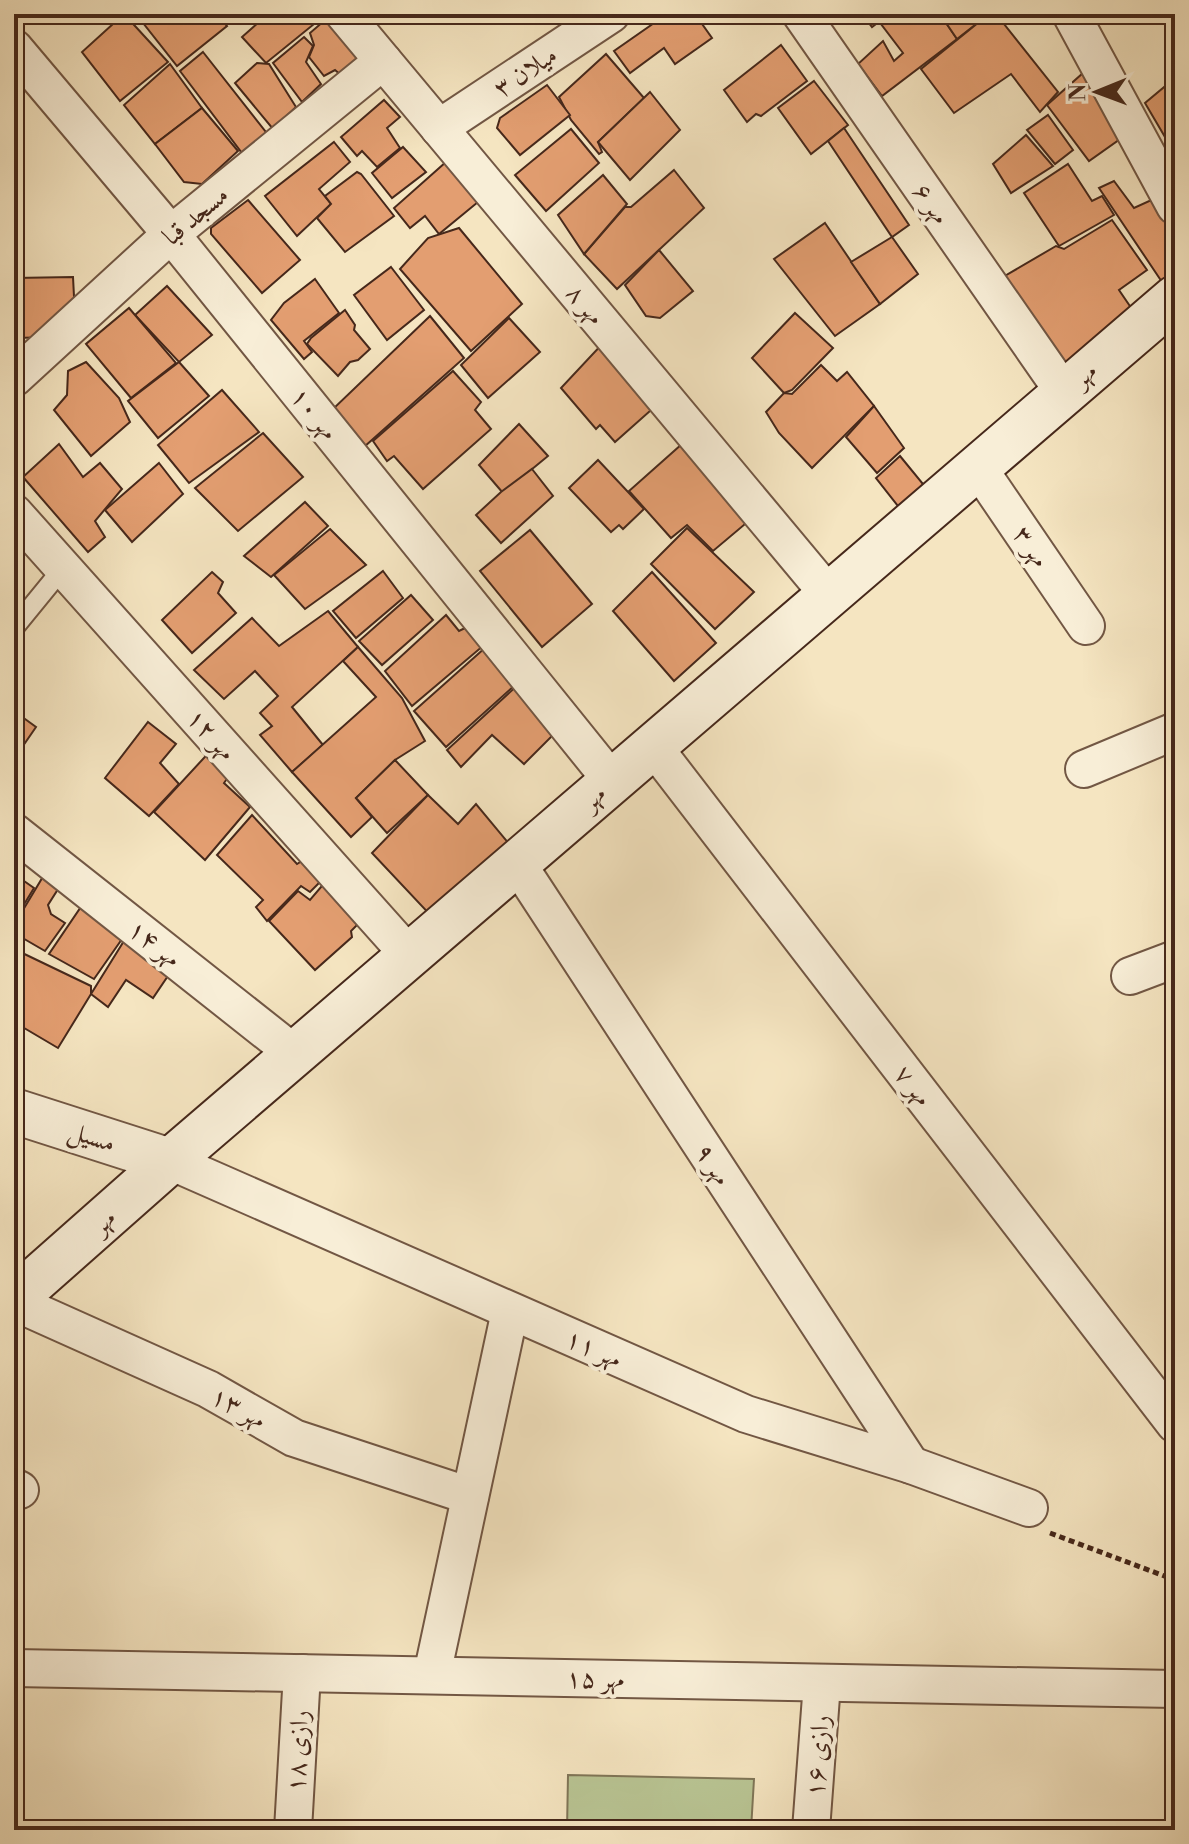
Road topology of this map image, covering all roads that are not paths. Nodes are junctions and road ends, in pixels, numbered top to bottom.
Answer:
1 (344, 14) edge
2 (611, 14) edge
3 (801, 14) edge
4 (1071, 14) edge
5 (14, 48) edge
6 (383, 61) junction
7 (439, 128) junction
8 (1175, 206) edge
9 (171, 234) junction
10 (1175, 298) edge
11 (14, 378) edge
12 (1063, 391) junction
13 (977, 466) junction
14 (14, 513) edge
15 (63, 568) junction
16 (829, 595) junction
17 (1086, 626) dead end
18 (14, 628) edge
19 (1175, 731) edge
20 (653, 746) junction
21 (1084, 769) dead end
22 (612, 781) junction
23 (14, 832) edge
24 (517, 863) junction
25 (409, 955) junction
26 (1175, 959) edge
27 (1130, 976) dead end
28 (295, 1054) junction
29 (14, 1092) edge
30 (14, 1111) edge
31 (64, 1127) junction
32 (170, 1161) junction
33 (14, 1300) edge
34 (510, 1311) junction
35 (1175, 1424) edge
36 (911, 1465) junction
37 (470, 1496) junction
38 (1029, 1508) road end
39 (14, 1668) edge
40 (302, 1673) junction
41 (432, 1675) junction
42 (822, 1683) junction
43 (1175, 1689) edge
44 (293, 1830) edge
45 (811, 1830) edge

1 - 6 street, مهر ۸
2 - 7 street, میلان ۳
3 - 12 street, مهر ۶
4 - 8 street
5 - 9 street, مهر ۱۰
6 - 7 street, مهر ۸
6 - 9 street, مسجد قبا
7 - 16 street, مهر ۸
9 - 11 street, مسجد قبا
9 - 22 street, مهر ۱۰
10 - 12 main road, مهر
12 - 13 main road, مهر
13 - 16 main road, مهر
13 - 17 street, مهر ۳
14 - 15 street, مهر ۱۲
15 - 18 lane
15 - 25 street, مهر ۱۲
16 - 20 main road, مهر
19 - 21 street
20 - 22 main road, مهر
20 - 35 street, مهر ۷
22 - 24 main road, مهر
23 - 28 street, مهر ۱۴
24 - 25 main road, مهر
24 - 36 street, مهر ۹
25 - 28 main road, مهر
26 - 27 street
28 - 32 main road, مهر
29 - 31 street
30 - 31 main road, مسیل
31 - 32 main road, مسیل
32 - 33 main road, مهر
32 - 34 street, مهر ۱۱
33 - 37 street, مهر ۱۳
34 - 36 street, مهر ۱۱
34 - 37 street
36 - 38 street, مهر ۱۱
37 - 41 street
39 - 40 street, مهر ۱۵
40 - 41 street, مهر ۱۵
40 - 44 street, رازی ۱۸
41 - 42 street, مهر ۱۵
42 - 43 street, مهر ۱۵
42 - 45 street, رازی ۱۶

